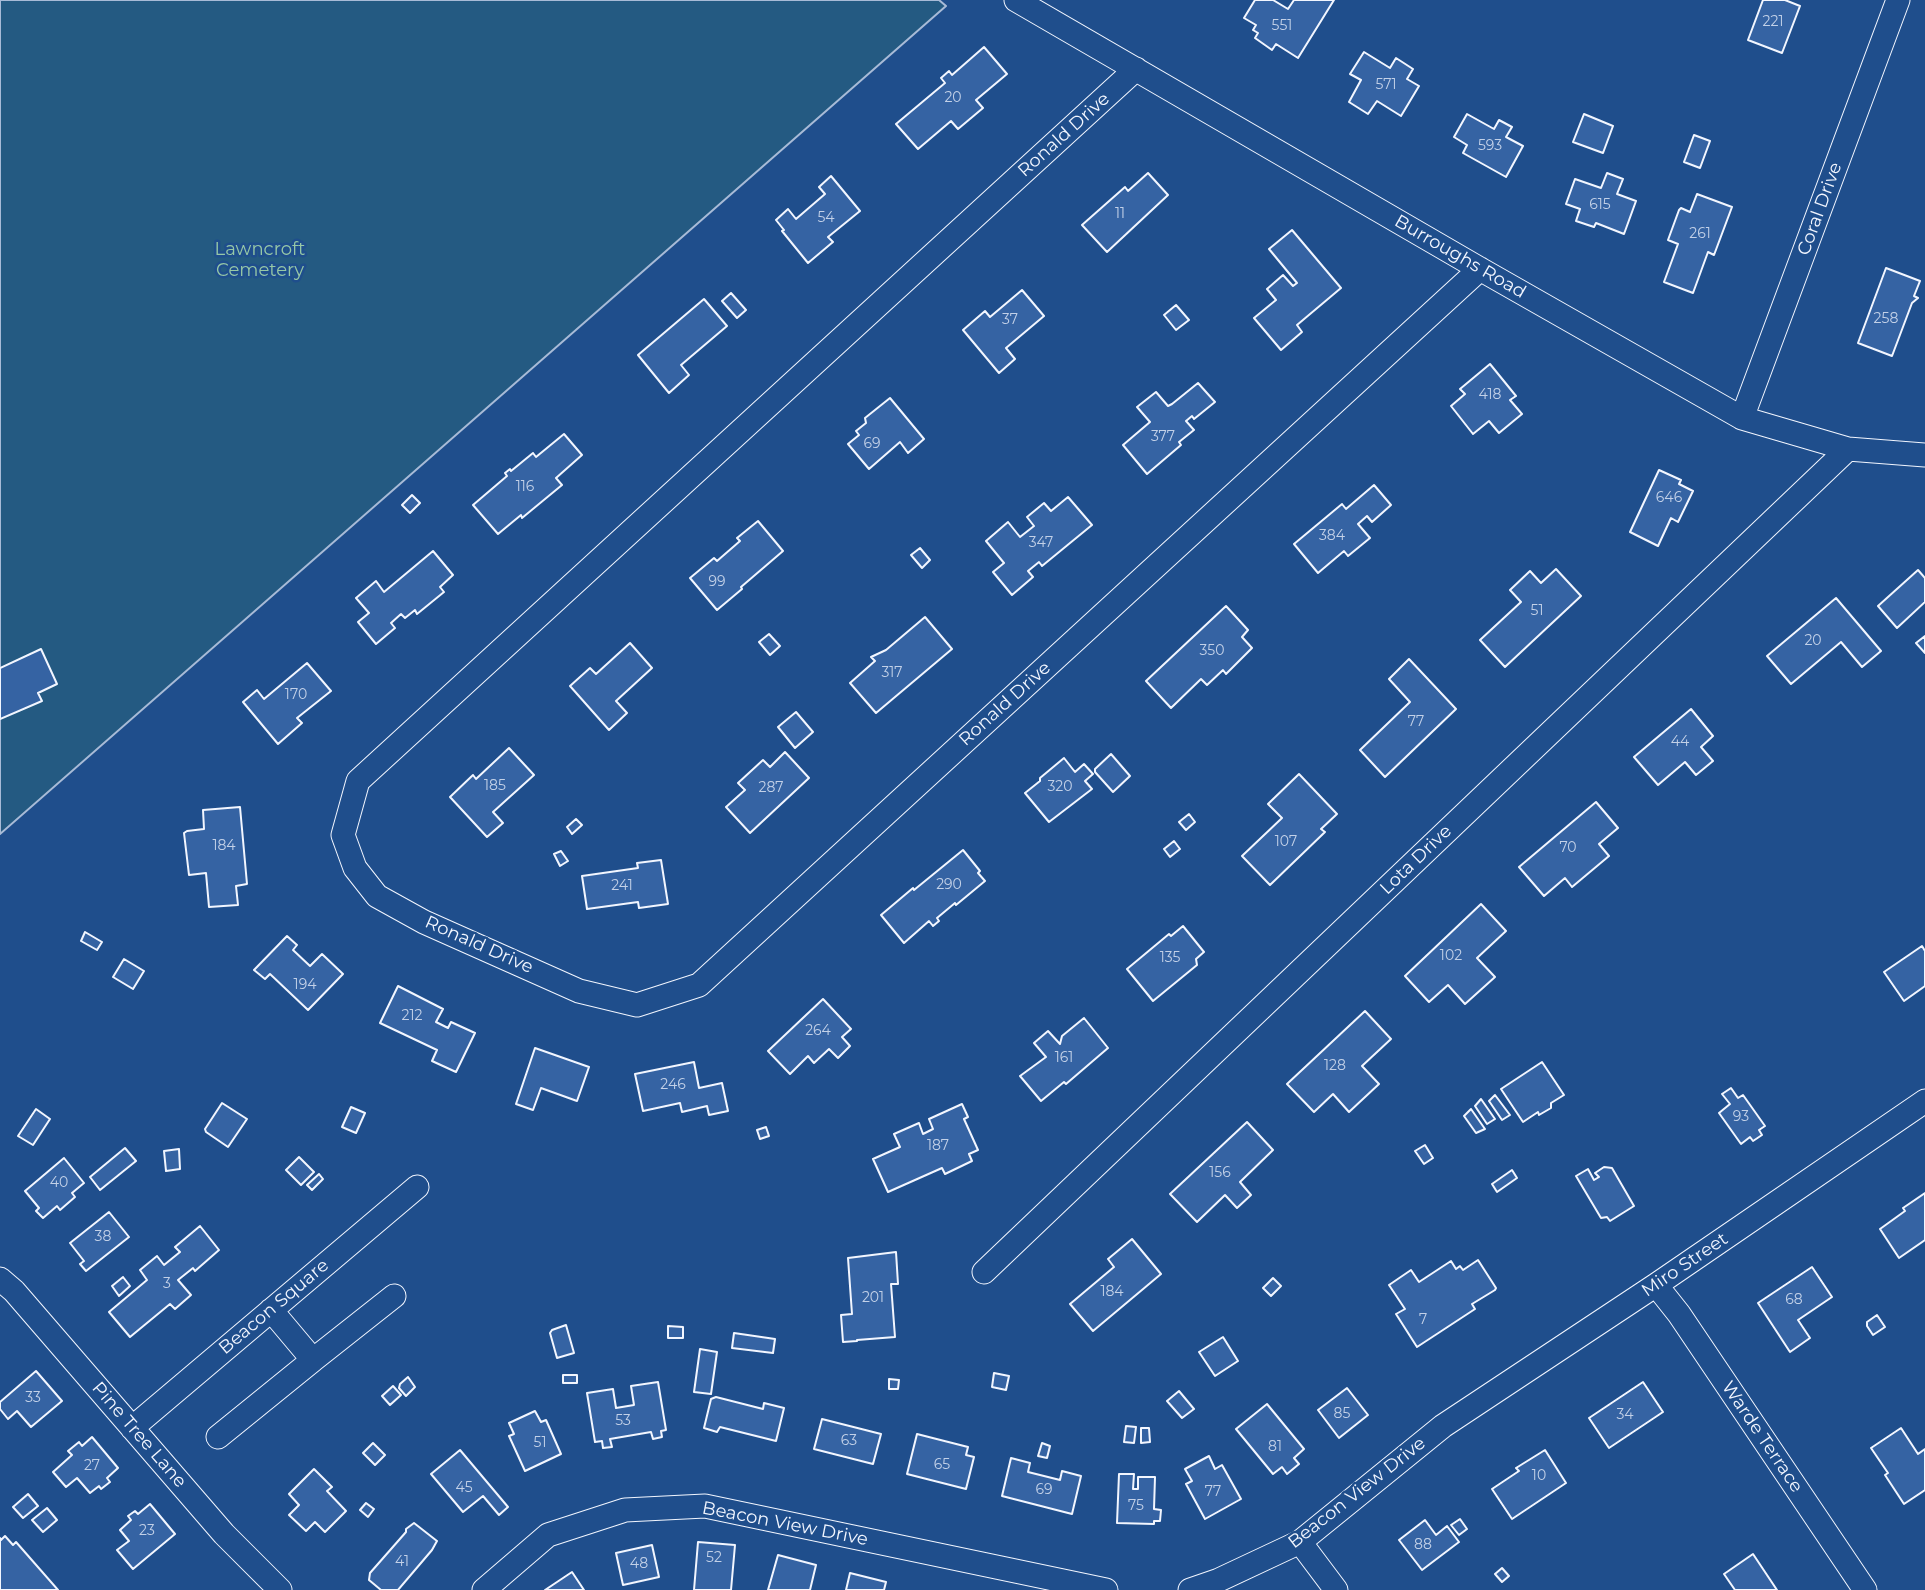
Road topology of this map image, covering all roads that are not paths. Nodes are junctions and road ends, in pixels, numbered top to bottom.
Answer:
1 (1017, 0) edge
2 (1899, 0) edge
3 (1136, 69) junction
4 (1480, 270) junction
5 (1742, 418) junction
6 (1848, 449) junction
7 (1925, 455) edge
8 (1925, 1101) edge
9 (417, 1187) dead end
10 (984, 1272) dead end
11 (0, 1279) edge
12 (1656, 1285) junction
13 (394, 1296) dead end
14 (271, 1310) junction
15 (313, 1360) junction
16 (1443, 1426) joint
17 (132, 1428) junction
18 (218, 1437) dead end
19 (1300, 1542) junction
20 (280, 1590) edge
21 (484, 1590) edge
22 (1106, 1590) edge
23 (1191, 1590) edge
24 (1336, 1590) edge
25 (1865, 1590) edge

1 - 3 street, Burroughs Road
2 - 5 street, Coral Drive
3 - 4 street, Burroughs Road
3 - 4 street, Ronald Drive
4 - 5 street, Burroughs Road
5 - 6 street, Burroughs Road
6 - 7 street, Burroughs Road
6 - 10 street, Lota Drive
8 - 12 street, Miro Street
9 - 14 street, Beacon Square
11 - 17 street, Pine Tree Lane
12 - 16 street, Miro Street
12 - 25 street, Warde Terrace
13 - 15 street
14 - 15 street
14 - 17 street, Beacon Square
15 - 18 street
16 - 19 street, Beacon View Drive
17 - 20 street, Pine Tree Lane
19 - 23 street, Beacon View Drive
19 - 24 street
21 - 22 street, Beacon View Drive

